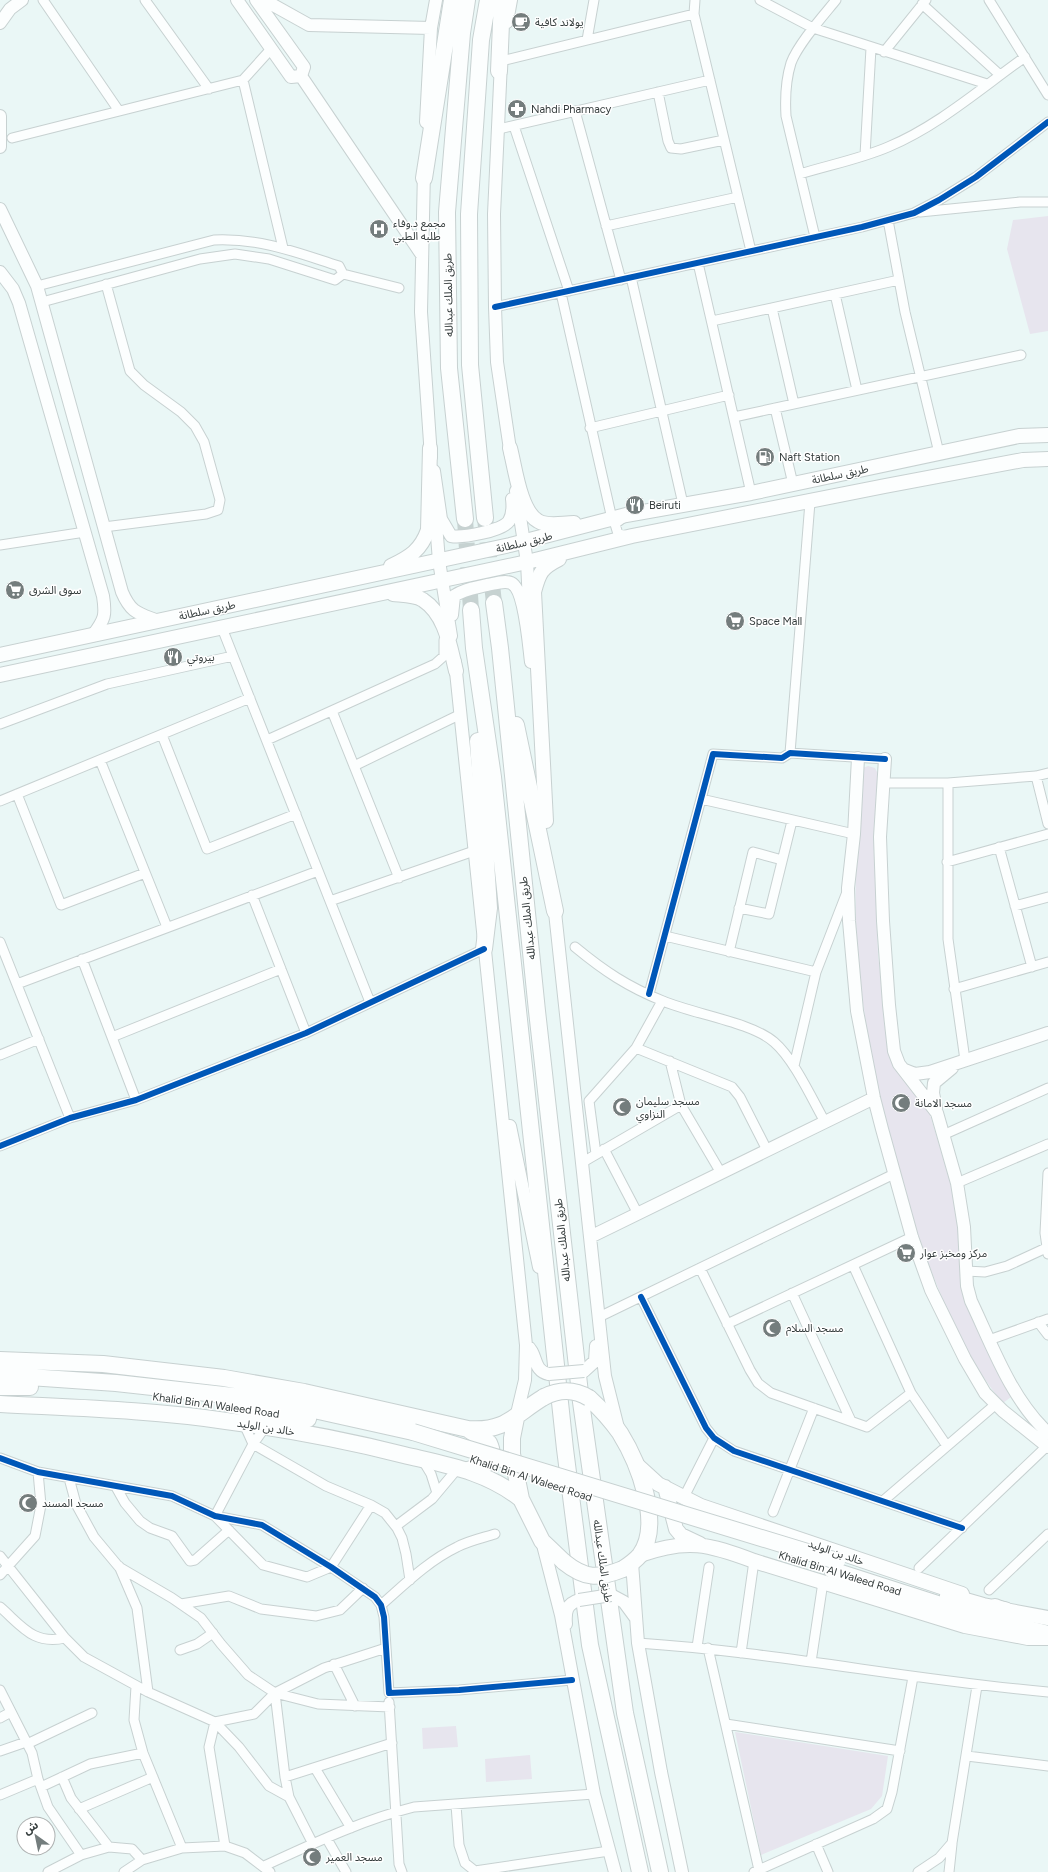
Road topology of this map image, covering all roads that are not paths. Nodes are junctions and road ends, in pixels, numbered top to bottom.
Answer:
1 (22, 0) edge
2 (43, 0) edge
3 (145, 0) edge
4 (237, 0) edge
5 (256, 0) edge
6 (264, 0) edge
7 (436, 0) edge
8 (452, 0) edge
9 (467, 0) edge
10 (488, 0) edge
11 (502, 0) edge
12 (511, 0) edge
13 (594, 0) edge
14 (695, 0) edge
15 (760, 0) edge
16 (836, 0) edge
17 (989, 0) edge
18 (924, 2) edge
19 (694, 14) junction
20 (0, 23) edge
21 (431, 28) junction
22 (812, 28) junction
23 (587, 40) junction
24 (871, 48) junction
25 (271, 49) junction
26 (884, 52) junction
27 (1025, 57) junction
28 (500, 66) junction
29 (1000, 75) junction
30 (301, 76) junction
31 (243, 80) junction
32 (710, 80) junction
33 (987, 84) junction
34 (209, 89) junction
35 (658, 92) junction
36 (1048, 95) edge
37 (119, 111) junction
38 (576, 111) junction
39 (0, 116) edge
40 (1048, 122) edge
41 (514, 126) junction
42 (499, 129) junction
43 (12, 138) dead end
44 (724, 140) junction
45 (0, 147) edge
46 (865, 155) junction
47 (800, 174) junction
48 (424, 178) junction
49 (738, 197) junction
50 (1048, 202) edge
51 (0, 209) edge
52 (914, 213) junction
53 (888, 220) junction
54 (606, 226) junction
55 (815, 238) junction
56 (283, 248) junction
57 (751, 252) junction
58 (422, 255) junction
59 (698, 263) junction
60 (0, 272) edge
61 (342, 274) junction
62 (631, 278) junction
63 (621, 280) junction
64 (899, 280) junction
65 (106, 284) junction
66 (37, 286) junction
67 (399, 288) dead end
68 (565, 292) junction
69 (835, 294) junction
70 (42, 302) junction
71 (495, 307) junction
72 (772, 308) junction
73 (712, 321) junction
74 (1021, 355) dead end
75 (921, 376) junction
76 (857, 390) junction
77 (729, 395) junction
78 (794, 404) junction
79 (775, 408) junction
80 (661, 411) junction
81 (734, 417) junction
82 (590, 428) junction
83 (1048, 435) edge
84 (430, 448) junction
85 (510, 448) junction
86 (939, 453) junction
87 (1048, 459) edge
88 (793, 484) junction
89 (751, 493) junction
90 (810, 502) junction
91 (683, 504) junction
92 (626, 515) junction
93 (485, 518) tunnel mouth
94 (465, 519) tunnel mouth
95 (612, 519) junction
96 (104, 527) junction
97 (85, 532) junction
98 (632, 536) junction
99 (524, 542) junction
100 (0, 544) edge
101 (587, 546) junction
102 (439, 561) junction
103 (520, 564) junction
104 (375, 574) junction
105 (442, 580) junction
106 (379, 593) junction
107 (494, 603) tunnel mouth
108 (471, 610) tunnel mouth
109 (158, 621) junction
110 (442, 623) junction
111 (222, 628) junction
112 (93, 635) junction
113 (474, 648) junction
114 (500, 648) junction
115 (0, 655) edge
116 (233, 656) junction
117 (531, 662) junction
118 (456, 671) junction
119 (0, 675) edge
120 (250, 698) junction
121 (332, 711) junction
122 (461, 714) junction
123 (0, 724) edge
124 (162, 735) junction
125 (266, 740) junction
126 (790, 753) junction
127 (858, 758) junction
128 (885, 759) joint
129 (100, 760) junction
130 (354, 766) junction
131 (1048, 773) edge
132 (1036, 776) junction
133 (884, 783) junction
134 (948, 783) junction
135 (18, 794) junction
136 (701, 799) junction
137 (0, 801) edge
138 (296, 814) junction
139 (546, 821) junction
140 (792, 821) junction
141 (1048, 824) edge
142 (854, 834) junction
143 (1048, 834) edge
144 (999, 847) junction
145 (474, 851) junction
146 (782, 860) junction
147 (947, 862) junction
148 (318, 871) junction
149 (145, 873) junction
150 (399, 878) junction
151 (848, 888) junction
152 (252, 895) junction
153 (1048, 897) edge
154 (330, 901) junction
155 (1015, 906) junction
156 (739, 908) junction
157 (555, 911) junction
158 (167, 927) junction
159 (664, 936) junction
160 (0, 942) edge
161 (576, 947) dead end
162 (484, 949) junction
163 (729, 952) junction
164 (82, 959) junction
165 (1048, 962) edge
166 (1032, 967) junction
167 (281, 969) junction
168 (816, 972) junction
169 (17, 984) junction
170 (954, 989) junction
171 (649, 994) junction
172 (662, 1001) junction
173 (370, 1002) junction
174 (306, 1033) junction
175 (1048, 1033) edge
176 (112, 1037) junction
177 (38, 1039) junction
178 (636, 1048) junction
179 (495, 1054) junction
180 (0, 1055) edge
181 (965, 1060) junction
182 (670, 1062) junction
183 (794, 1066) junction
184 (905, 1070) junction
185 (1048, 1088) edge
186 (874, 1098) junction
187 (136, 1100) junction
188 (681, 1105) junction
189 (937, 1113) junction
190 (70, 1118) junction
191 (825, 1122) junction
192 (943, 1135) junction
193 (1048, 1144) edge
194 (0, 1146) edge
195 (604, 1149) junction
196 (767, 1150) junction
197 (596, 1154) junction
198 (582, 1162) junction
199 (721, 1173) junction
200 (1048, 1173) edge
201 (894, 1174) junction
202 (957, 1183) junction
203 (638, 1214) junction
204 (590, 1237) junction
205 (912, 1237) junction
206 (1047, 1251) edge
207 (853, 1265) junction
208 (700, 1268) junction
209 (966, 1271) junction
210 (792, 1294) junction
211 (641, 1297) junction
212 (599, 1318) junction
213 (1048, 1319) edge
214 (1038, 1322) junction
215 (727, 1324) junction
216 (600, 1334) junction
217 (1048, 1335) edge
218 (553, 1336) junction
219 (989, 1340) junction
220 (526, 1345) junction
221 (0, 1360) edge
222 (0, 1375) edge
223 (0, 1387) edge
224 (911, 1393) junction
225 (0, 1404) edge
226 (996, 1404) junction
227 (814, 1408) junction
228 (516, 1418) junction
229 (851, 1422) junction
230 (244, 1424) junction
231 (266, 1426) junction
232 (468, 1429) junction
233 (620, 1433) junction
234 (1048, 1433) edge
235 (411, 1437) junction
236 (714, 1438) junction
237 (253, 1444) junction
238 (946, 1446) junction
239 (1047, 1447) edge
240 (0, 1458) edge
241 (422, 1459) junction
242 (635, 1462) junction
243 (462, 1469) junction
244 (790, 1469) junction
245 (38, 1472) junction
246 (69, 1478) junction
247 (116, 1487) junction
248 (665, 1487) junction
249 (437, 1493) junction
250 (684, 1497) junction
251 (521, 1499) junction
252 (883, 1501) junction
253 (371, 1505) junction
254 (773, 1512) dead end
255 (215, 1516) junction
256 (396, 1526) junction
257 (962, 1528) junction
258 (228, 1530) junction
259 (495, 1534) dead end
260 (1048, 1534) edge
261 (542, 1541) junction
262 (700, 1544) junction
263 (0, 1556) edge
264 (754, 1561) junction
265 (632, 1562) junction
266 (10, 1566) junction
267 (119, 1566) junction
268 (331, 1567) junction
269 (709, 1567) dead end
270 (919, 1568) dead end
271 (830, 1571) junction
272 (0, 1575) edge
273 (410, 1580) junction
274 (363, 1588) junction
275 (989, 1590) dead end
276 (181, 1604) junction
277 (381, 1605) junction
278 (0, 1607) edge
279 (1005, 1610) junction
280 (1048, 1618) edge
281 (636, 1620) junction
282 (213, 1633) junction
283 (1048, 1634) edge
284 (65, 1638) junction
285 (1048, 1638) edge
286 (564, 1639) junction
287 (638, 1643) junction
288 (697, 1647) junction
289 (386, 1648) junction
290 (708, 1648) junction
291 (180, 1650) dead end
292 (741, 1653) junction
293 (811, 1662) junction
294 (334, 1664) junction
295 (913, 1677) junction
296 (572, 1680) junction
297 (136, 1686) junction
298 (977, 1686) junction
299 (0, 1690) edge
300 (148, 1692) junction
301 (1048, 1692) edge
302 (275, 1693) junction
303 (389, 1693) junction
304 (355, 1706) junction
305 (390, 1707) junction
306 (11, 1712) junction
307 (92, 1713) dead end
308 (0, 1718) edge
309 (215, 1722) junction
310 (726, 1724) junction
311 (27, 1743) junction
312 (392, 1743) junction
313 (0, 1751) edge
314 (900, 1751) junction
315 (143, 1753) junction
316 (967, 1756) junction
317 (1048, 1766) edge
318 (315, 1768) junction
319 (62, 1777) junction
320 (153, 1777) junction
321 (285, 1777) junction
322 (40, 1783) junction
323 (594, 1794) junction
324 (0, 1795) edge
325 (289, 1797) junction
326 (456, 1805) junction
327 (79, 1809) junction
328 (397, 1811) junction
329 (351, 1828) junction
330 (327, 1839) junction
331 (952, 1843) junction
332 (313, 1844) junction
333 (816, 1844) junction
334 (225, 1846) junction
335 (109, 1847) junction
336 (182, 1848) junction
337 (609, 1851) junction
338 (82, 1855) junction
339 (142, 1860) junction
340 (540, 1863) junction
341 (267, 1869) edge
342 (756, 1871) edge
343 (48, 1872) edge
344 (124, 1872) edge
345 (346, 1872) edge
346 (402, 1872) edge
347 (542, 1872) edge
348 (615, 1872) edge
349 (640, 1872) edge
350 (660, 1872) edge
351 (682, 1872) edge
352 (828, 1872) edge
353 (918, 1872) edge
354 (949, 1872) edge

1 - 20 main road
2 - 37 street
3 - 34 street
4 - 25 main road
5 - 30 main road
6 - 21 main road
7 - 21 main road
8 - 48 highway
9 - 94 highway, طريق الملك عبدالله
10 - 93 highway, طريق الملك عبدالله
11 - 28 highway
12 - 28 main road
13 - 23 street
14 - 19 street
15 - 22 street
16 - 22 street
17 - 27 street
18 - 26 street
18 - 29 street
19 - 23 street
19 - 32 street
21 - 48 main road
22 - 24 street
22 - 47 street
23 - 28 street
24 - 26 street
24 - 46 street
25 - 30 main road
25 - 31 street
26 - 33 street
27 - 29 street
27 - 36 street
28 - 42 main road
29 - 33 street
30 - 58 main road
31 - 34 street
31 - 56 street
32 - 35 street
32 - 44 street
33 - 46 street
34 - 37 street
35 - 38 street
35 - 44 street
37 - 43 street
38 - 41 street
38 - 54 street
39 - 45 main road
40 - 52 street
41 - 42 street
41 - 68 street
42 - 71 main road
44 - 49 street
46 - 47 street
47 - 55 street
48 - 58 main road
49 - 54 street
49 - 57 street
50 - 52 street
51 - 66 main road
52 - 53 street
53 - 55 street
53 - 64 street
54 - 63 street
55 - 57 street
56 - 61 street
56 - 66 street
57 - 59 street
58 - 84 main road
59 - 62 street
59 - 73 street
60 - 97 main road
61 - 65 street
61 - 67 street
62 - 63 street
62 - 80 street
63 - 68 street
64 - 69 street
64 - 75 street
65 - 70 street
65 - 96 street
66 - 70 main road
68 - 71 street
68 - 82 street
69 - 72 street
69 - 76 street
70 - 96 main road
71 - 85 main road
72 - 73 street
72 - 78 street
73 - 77 street
74 - 75 street
75 - 76 street
75 - 86 street
76 - 78 street
77 - 80 street
77 - 81 street
78 - 79 street
79 - 81 street
79 - 88 street
80 - 82 street
80 - 91 street
81 - 89 street
82 - 95 street
83 - 86 main road, طريق سلطانة
84 - 85 main road
84 - 102 main road
84 - 104 main road
85 - 95 main road
85 - 99 main road
86 - 88 main road, طريق سلطانة
87 - 90 main road, طريق سلطانة
88 - 89 main road, طريق سلطانة
89 - 91 main road, طريق سلطانة
90 - 98 main road, طريق سلطانة
90 - 126 street
91 - 92 main road, طريق سلطانة
92 - 95 main road, طريق سلطانة
92 - 98 street
95 - 99 main road, طريق سلطانة
96 - 109 main road
97 - 100 street
97 - 112 main road
98 - 101 main road, طريق سلطانة
99 - 102 main road, طريق سلطانة
99 - 103 main road
101 - 103 main road, طريق سلطانة
101 - 139 main road
102 - 104 main road, طريق سلطانة
102 - 105 main road
103 - 105 main road, طريق سلطانة
103 - 117 main road
104 - 109 main road, طريق سلطانة
105 - 106 main road, طريق سلطانة
105 - 118 main road
106 - 110 main road
106 - 111 main road, طريق سلطانة
107 - 114 highway, طريق الملك عبدالله
108 - 113 highway, طريق الملك عبدالله
109 - 112 main road, طريق سلطانة
110 - 118 main road
110 - 121 street
111 - 116 street
111 - 119 main road, طريق سلطانة
112 - 115 main road, طريق سلطانة
113 - 162 highway
113 - 218 highway, طريق الملك عبدالله
114 - 157 highway
114 - 350 highway, طريق الملك عبدالله
116 - 120 street
116 - 123 street
117 - 118 main road
117 - 139 main road
118 - 122 main road
120 - 124 street
120 - 125 street
121 - 125 street
121 - 130 street
122 - 130 street
122 - 145 main road
124 - 129 street
124 - 138 street
125 - 138 street
126 - 127 street
126 - 136 street
127 - 128 street
127 - 142 main road
128 - 133 main road
129 - 135 street
129 - 149 street
130 - 150 street
131 - 132 street
132 - 134 street
132 - 141 street
133 - 134 street
133 - 184 main road
134 - 147 street
135 - 137 street
135 - 149 street
136 - 140 street
136 - 159 street
138 - 148 street
139 - 157 main road
140 - 142 street
140 - 146 street
142 - 151 main road
143 - 144 street
144 - 147 street
144 - 155 street
145 - 150 street
145 - 162 main road
146 - 156 street
146 - 156 street
147 - 170 street
148 - 152 street
148 - 154 street
149 - 158 street
150 - 154 street
151 - 168 street
151 - 186 main road
152 - 158 street
152 - 167 street
153 - 155 street
154 - 173 street
155 - 166 street
156 - 163 street
157 - 198 main road
158 - 164 street
159 - 163 street
159 - 171 street
160 - 169 street
161 - 171 street
162 - 173 street
162 - 179 main road
163 - 168 street
164 - 169 street
164 - 176 street
165 - 166 street
166 - 170 street
167 - 174 street
167 - 176 street
168 - 183 street
169 - 177 street
170 - 181 street
171 - 172 street
172 - 178 street
172 - 183 street
173 - 174 street
174 - 187 street
175 - 181 main road
176 - 187 street
177 - 180 street
177 - 190 street
178 - 182 street
178 - 197 street
179 - 218 main road
179 - 220 main road
181 - 184 main road
181 - 189 main road
182 - 188 street
182 - 196 street
183 - 191 street
184 - 189 main road
185 - 192 street
186 - 191 main road
186 - 201 main road
187 - 190 street
188 - 195 street
188 - 199 street
189 - 192 main road
190 - 194 street
191 - 196 main road
192 - 202 main road
193 - 202 street
195 - 197 street
195 - 203 street
196 - 199 main road
197 - 198 street
198 - 204 main road
199 - 203 main road
200 - 206 street
201 - 205 main road
201 - 208 street
202 - 209 main road
203 - 204 main road
204 - 212 main road
205 - 207 street
205 - 226 main road
206 - 209 street
207 - 210 street
207 - 224 street
208 - 211 street
208 - 215 street
209 - 219 main road
210 - 215 street
210 - 229 street
211 - 212 street
211 - 236 street
212 - 216 main road
213 - 214 street
214 - 217 street
214 - 219 street
215 - 227 street
216 - 220 main road, bridge
216 - 233 main road
218 - 349 highway, طريق الملك عبدالله
219 - 234 main road
220 - 228 main road
221 - 232 highway, خالد بن الوليد
222 - 235 highway, Khalid Bin Al Waleed Road
223 - 235 highway, Khalid Bin Al Waleed Road
224 - 229 street
224 - 238 street
225 - 230 highway, خالد بن الوليد
226 - 238 street
226 - 239 main road
227 - 229 street
227 - 244 street
228 - 232 highway, خالد بن الوليد
228 - 233 highway, خالد بن الوليد, bridge
228 - 251 highway, خالد بن الوليد
230 - 231 highway, خالد بن الوليد
230 - 237 street
231 - 237 street
231 - 241 highway, خالد بن الوليد
232 - 243 highway
233 - 242 highway, خالد بن الوليد
235 - 271 highway, Khalid Bin Al Waleed Road, bridge
236 - 244 street
236 - 250 street
237 - 253 street
237 - 255 street
238 - 252 street
239 - 257 street
240 - 245 street
241 - 243 highway, خالد بن الوليد
241 - 249 street
242 - 248 main road, خالد بن الوليد
242 - 265 highway, خالد بن الوليد
243 - 249 street
243 - 251 highway, خالد بن الوليد
244 - 252 street
244 - 254 street
245 - 246 street
245 - 266 street
246 - 247 street
246 - 267 street
247 - 255 street
247 - 258 street
248 - 250 main road, خالد بن الوليد
248 - 262 main road
249 - 256 street
250 - 279 main road, خالد بن الوليد
251 - 261 highway, خالد بن الوليد
252 - 257 street
253 - 256 street
253 - 268 street
255 - 258 street
255 - 268 street
256 - 273 street
257 - 270 street
258 - 268 street
259 - 273 street
260 - 275 street
261 - 265 highway, خالد بن الوليد, bridge
261 - 286 main road
262 - 264 main road, خالد بن الوليد
262 - 265 main road, خالد بن الوليد
263 - 266 street
264 - 271 main road, خالد بن الوليد
264 - 292 street
265 - 281 main road
266 - 272 street
266 - 284 street
267 - 276 street
267 - 300 street
268 - 274 street
269 - 288 street
271 - 279 highway, Khalid Bin Al Waleed Road
271 - 283 highway, Khalid Bin Al Waleed Road
271 - 285 main road, خالد بن الوليد
271 - 293 street
273 - 277 street
274 - 276 street
274 - 277 street
276 - 282 street
277 - 289 street
278 - 284 street
279 - 280 main road, خالد بن الوليد
281 - 286 main road, bridge
281 - 287 main road
282 - 291 street
282 - 302 street
284 - 297 street
286 - 296 main road
287 - 288 street
287 - 351 main road
288 - 290 street
289 - 294 street
289 - 303 street
290 - 292 street
290 - 310 street
292 - 293 street
293 - 295 street
294 - 302 street
294 - 304 street
295 - 298 street
295 - 314 street
296 - 303 street
296 - 323 main road
297 - 300 street
297 - 315 street
298 - 301 street
298 - 316 street
299 - 306 street
300 - 309 street
302 - 304 street
302 - 309 street
302 - 321 street
303 - 305 street
304 - 305 street
305 - 312 street
306 - 308 street
306 - 311 street
307 - 311 street
309 - 325 street
309 - 334 street
310 - 314 street
310 - 342 street
311 - 313 street
311 - 322 street
312 - 318 street
312 - 328 street
314 - 333 street
315 - 319 street
315 - 320 street
316 - 317 street
316 - 331 street
318 - 321 street
318 - 329 street
319 - 322 street
319 - 327 street
320 - 327 street
320 - 336 street
321 - 325 street
322 - 324 street
322 - 338 street
323 - 326 street
323 - 337 main road
325 - 332 street
326 - 328 street
326 - 340 street
327 - 335 street
328 - 329 street
328 - 346 street
329 - 330 street
330 - 332 street
330 - 345 street
331 - 353 street
331 - 354 street
332 - 341 street
333 - 342 street
333 - 352 street
334 - 336 street
334 - 341 street
335 - 338 street
335 - 339 street
336 - 339 street
337 - 340 street
337 - 348 main road
338 - 343 street
339 - 344 street
340 - 347 street

